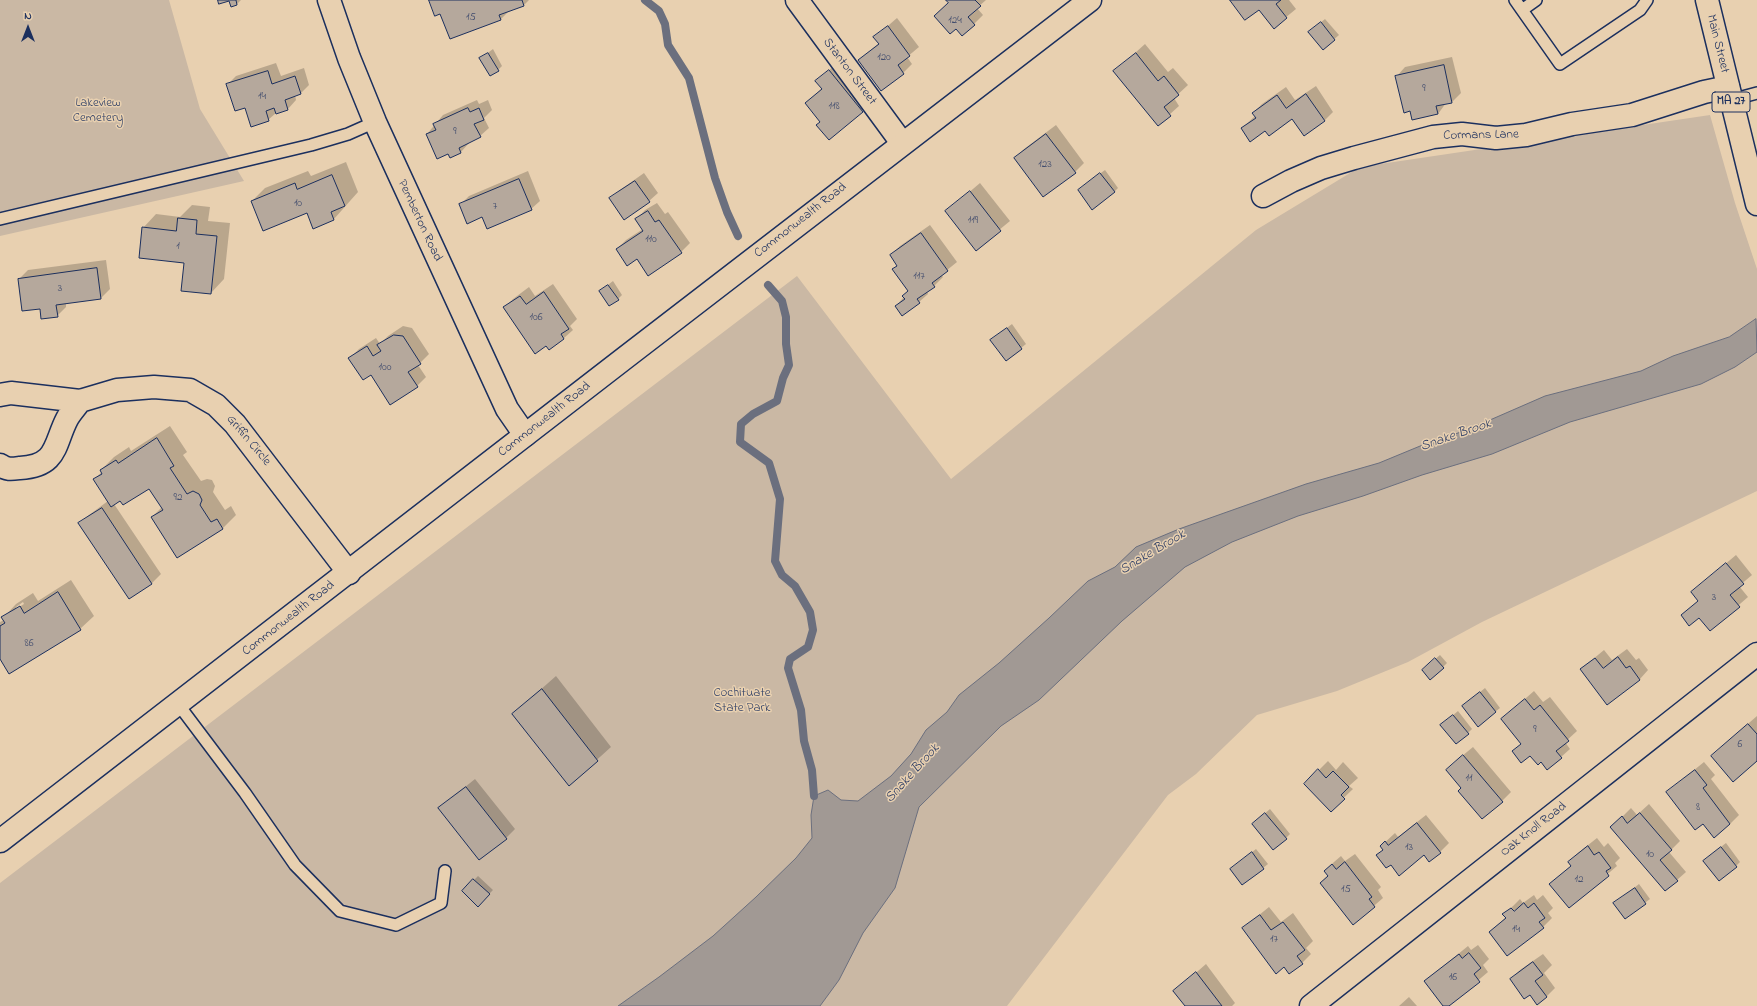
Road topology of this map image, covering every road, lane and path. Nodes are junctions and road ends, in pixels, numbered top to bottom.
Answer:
1 (329, 0) edge
2 (797, 0) edge
3 (1090, 0) edge
4 (1515, 0) edge
5 (1536, 0) edge
6 (1647, 0) edge
7 (1707, 0) edge
8 (1522, 10) junction
9 (1757, 92) edge
10 (1729, 93) junction
11 (375, 122) junction
12 (902, 143) junction
13 (1751, 154) edge
14 (1263, 196) dead end
15 (1757, 204) edge
16 (0, 219) edge
17 (0, 395) edge
18 (80, 401) junction
19 (525, 435) junction
20 (0, 465) edge
21 (349, 573) junction
22 (1757, 654) edge
23 (178, 704) junction
24 (1, 838) edge
25 (445, 872) dead end
26 (1311, 1006) edge

1 - 11 street, Pemberton Road
2 - 12 street, Stanton Street
3 - 12 street, Commonwealth Road
4 - 8 lane
5 - 8 lane
6 - 8 lane
7 - 10 street, Main Street / MA 27
9 - 10 lane
10 - 13 street, Main Street / MA 27
10 - 14 street, Cormans Lane
11 - 16 lane
11 - 19 street, Pemberton Road
12 - 19 street, Commonwealth Road
13 - 15 street, Main Street / MA 27
17 - 18 street, Griffin Circle
18 - 20 street
18 - 21 street, Griffin Circle
19 - 21 street, Commonwealth Road
21 - 23 street, Commonwealth Road
22 - 26 street, Oak Knoll Road
23 - 24 street, Commonwealth Road
23 - 25 lane

